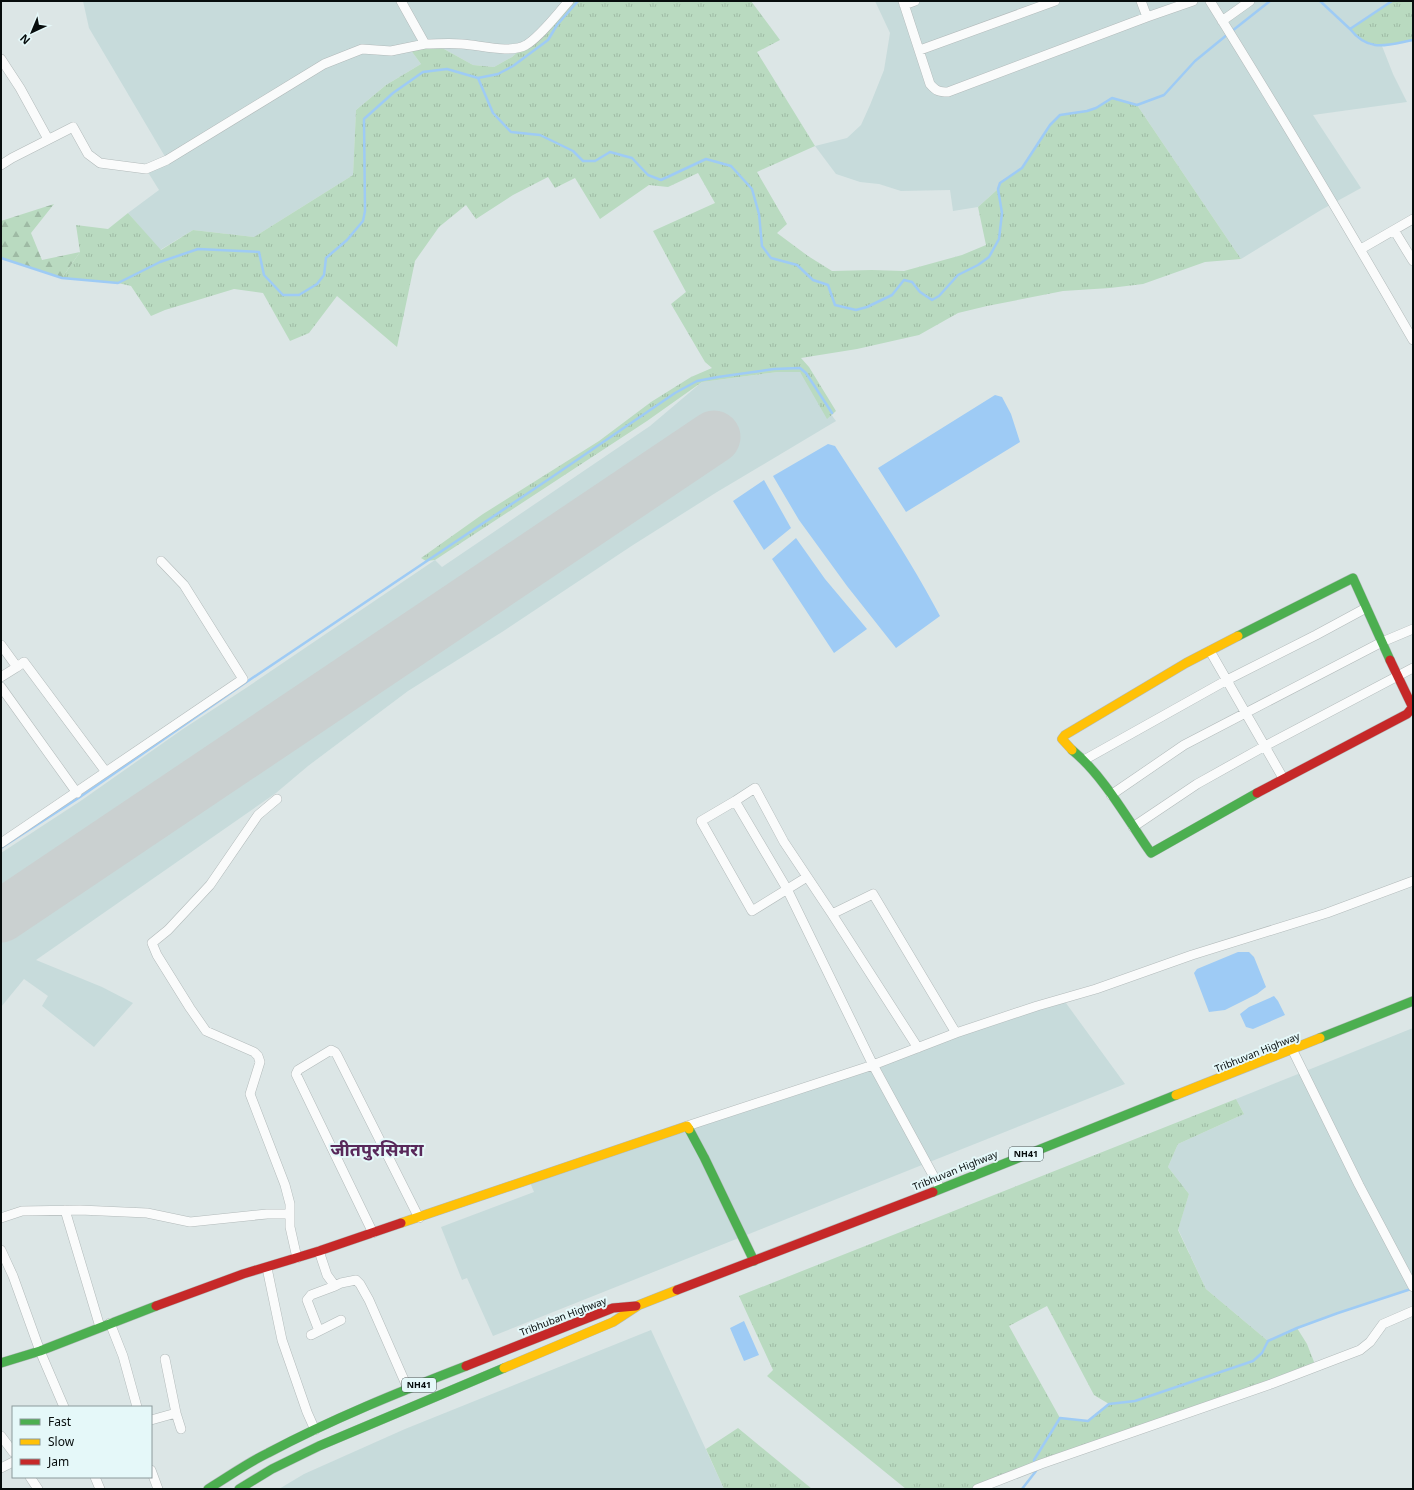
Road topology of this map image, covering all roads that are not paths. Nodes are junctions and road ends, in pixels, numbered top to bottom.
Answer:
1 (401, 1) edge
2 (570, 1) edge
3 (915, 1) edge
4 (1055, 1) edge
5 (1141, 1) edge
6 (1194, 1) edge
7 (1210, 1) edge
8 (1250, 1) edge
9 (904, 3) edge
10 (1147, 16) junction
11 (1222, 21) junction
12 (425, 44) junction
13 (920, 50) junction
14 (1, 59) edge
15 (48, 139) junction
16 (1, 165) edge
17 (1413, 219) edge
18 (1394, 230) junction
19 (1361, 249) junction
20 (1413, 261) edge
21 (1413, 340) edge
22 (161, 561) dead end
23 (1366, 608) junction
24 (1413, 629) edge
25 (1382, 642) junction
26 (1, 645) edge
27 (1210, 650) junction
28 (17, 667) junction
29 (1413, 668) edge
30 (1397, 676) junction
31 (1, 677) edge
32 (1227, 680) junction
33 (1, 687) edge
34 (1413, 708) edge
35 (1246, 714) junction
36 (1265, 746) junction
37 (1084, 760) junction
38 (106, 772) junction
39 (1283, 778) junction
40 (77, 792) junction
41 (1111, 795) junction
42 (277, 799) dead end
43 (735, 801) junction
44 (1133, 827) junction
45 (1, 843) edge
46 (807, 877) junction
47 (1413, 881) edge
48 (787, 889) junction
49 (832, 914) junction
50 (1413, 1000) edge
51 (956, 1033) junction
52 (918, 1048) junction
53 (1292, 1049) junction
54 (873, 1065) junction
55 (687, 1126) junction
56 (940, 1188) junction
57 (65, 1210) junction
58 (289, 1214) junction
59 (1, 1218) edge
60 (419, 1218) junction
61 (373, 1233) junction
62 (1, 1250) edge
63 (319, 1252) junction
64 (297, 1258) junction
65 (754, 1261) junction
66 (267, 1268) junction
67 (335, 1286) junction
68 (1412, 1286) edge
69 (638, 1306) junction
70 (1413, 1311) edge
71 (342, 1320) dead end
72 (110, 1323) junction
73 (100, 1327) junction
74 (40, 1351) junction
75 (165, 1359) dead end
76 (1, 1363) edge
77 (408, 1390) junction
78 (64, 1406) edge
79 (137, 1406) edge
80 (176, 1413) junction
81 (152, 1420) edge
82 (181, 1429) dead end
83 (316, 1430) junction
84 (1, 1436) edge
85 (12, 1451) edge
86 (12, 1462) edge
87 (1, 1468) edge
88 (152, 1473) edge
89 (31, 1478) edge
90 (95, 1478) edge
91 (38, 1489) edge
92 (100, 1489) edge
93 (158, 1489) edge
94 (208, 1489) edge
95 (239, 1489) edge
96 (977, 1489) edge

1 - 12 street
2 - 12 street
3 - 9 street
4 - 13 street
5 - 10 street
6 - 10 street
7 - 11 street
8 - 11 street
9 - 13 street
10 - 13 street
11 - 19 street
12 - 15 street
14 - 15 street
15 - 16 street
17 - 18 street
18 - 19 street
18 - 20 street
19 - 21 street
22 - 38 street
23 - 25 main road
23 - 27 main road
23 - 32 street
24 - 25 street
25 - 30 main road
25 - 35 street
26 - 28 street
27 - 32 street
27 - 37 main road
28 - 31 street
28 - 38 street
29 - 30 street
30 - 34 main road
30 - 36 street
32 - 35 street
32 - 37 street
33 - 40 street
34 - 39 main road
35 - 36 street
35 - 41 street
36 - 39 street
36 - 44 street
37 - 41 main road
38 - 40 street
39 - 44 main road
40 - 45 street
41 - 44 main road
42 - 58 street
43 - 46 street
43 - 48 street
43 - 48 street
46 - 48 street
46 - 49 street
47 - 51 street
48 - 54 street
49 - 51 street
49 - 52 street
50 - 53 main road, Tribhuvan Highway / NH41
51 - 52 street
52 - 54 street
53 - 56 main road, Tribhuvan Highway / NH41
53 - 68 street
54 - 55 street
54 - 56 street
55 - 60 main road
55 - 65 main road
56 - 65 main road, Tribhuvan Highway / NH41
57 - 58 street
57 - 59 street
57 - 73 street
58 - 64 street
60 - 61 main road
60 - 61 street
61 - 63 main road
62 - 74 street
63 - 64 main road
63 - 67 street
64 - 66 main road
65 - 69 main road, Tribhuvan Highway / NH41
66 - 72 main road
66 - 83 street
67 - 71 street
67 - 77 street
69 - 77 main road, Tribhuban Highway / NH41
69 - 95 main road, NH41
70 - 96 street
72 - 73 main road
72 - 79 street
73 - 74 main road
74 - 76 main road
74 - 78 street
75 - 80 street
77 - 83 main road, Tribhuban Highway / NH41
80 - 81 street
80 - 82 street
83 - 94 main road, Tribhuban Highway / NH41
84 - 85 street
86 - 87 street
88 - 93 street
89 - 91 street
90 - 92 street

